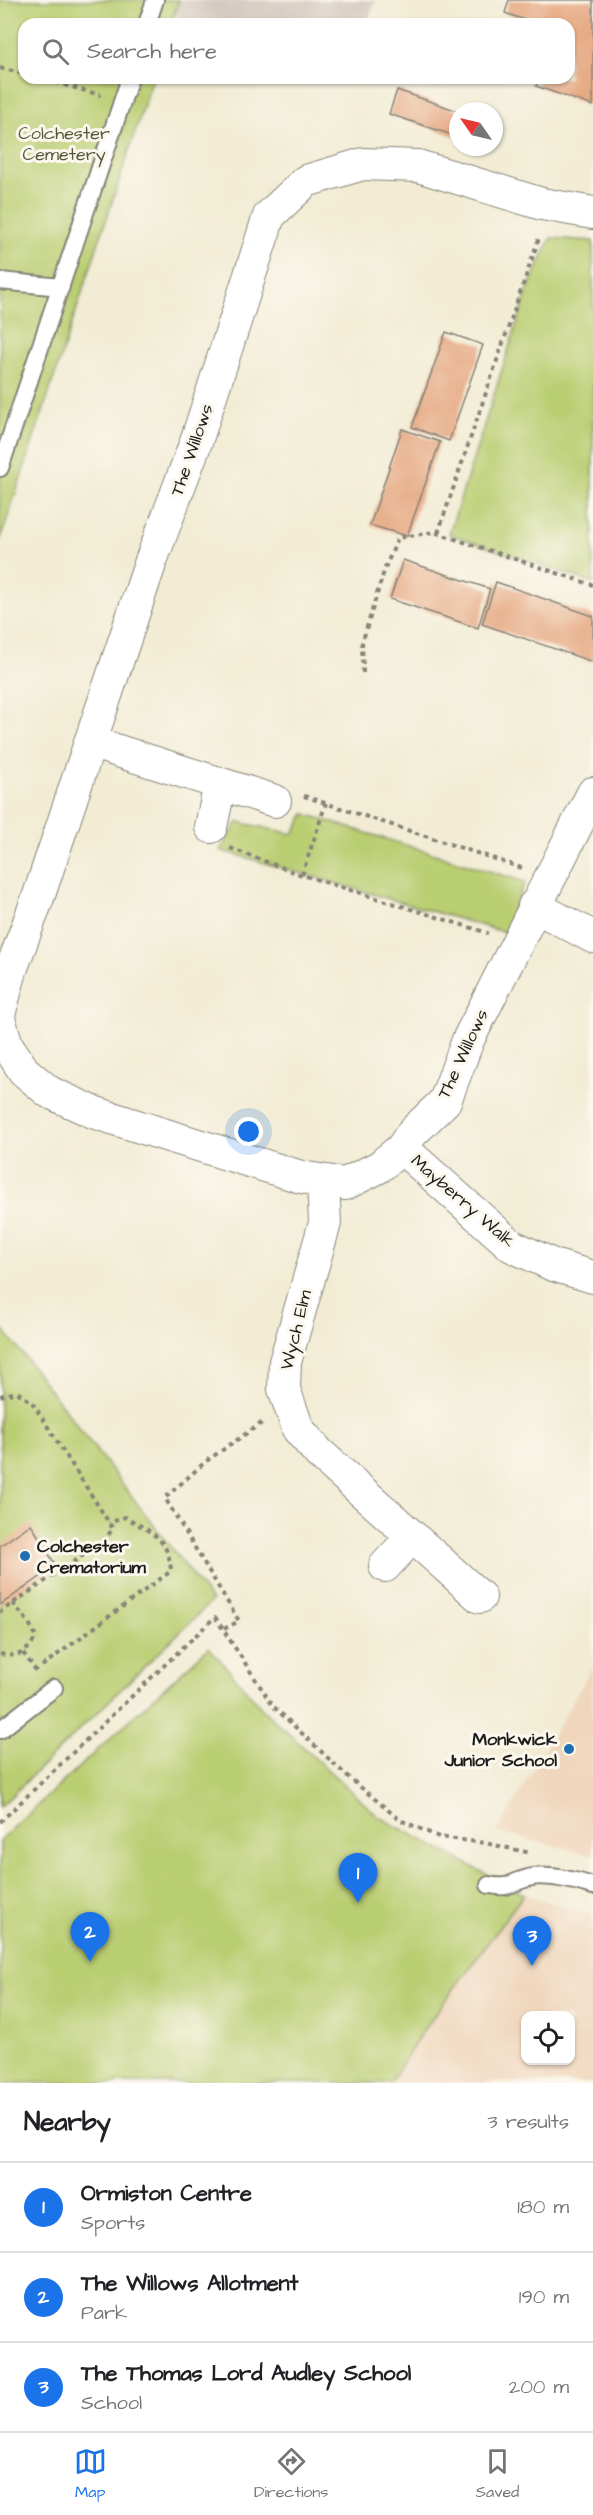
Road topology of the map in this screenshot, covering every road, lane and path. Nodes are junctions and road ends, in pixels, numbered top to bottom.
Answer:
1 (155, 0) edge
2 (149, 18) edge
3 (0, 69) edge
4 (18, 73) edge
5 (60, 84) edge
6 (128, 84) edge
7 (122, 101) junction
8 (550, 206) junction
9 (593, 213) edge
10 (0, 281) edge
11 (61, 287) junction
12 (0, 468) edge
13 (438, 533) junction
14 (593, 585) edge
15 (363, 673) dead end
16 (90, 742) junction
17 (220, 784) junction
18 (593, 793) edge
19 (275, 801) joint
20 (326, 803) junction
21 (211, 827) joint
22 (523, 868) dead end
23 (302, 874) junction
24 (534, 906) junction
25 (593, 937) edge
26 (517, 942) junction
27 (0, 1011) edge
28 (0, 1022) edge
29 (402, 1148) junction
30 (322, 1182) junction
31 (593, 1277) edge
32 (0, 1396) edge
33 (288, 1404) junction
34 (109, 1523) junction
35 (412, 1537) junction
36 (385, 1566) dead end
37 (480, 1597) dead end
38 (13, 1603) junction
39 (0, 1612) edge
40 (224, 1629) junction
41 (23, 1653) junction
42 (0, 1654) edge
43 (36, 1671) junction
44 (27, 1677) dead end
45 (54, 1688) dead end
46 (0, 1730) edge
47 (0, 1822) edge
48 (538, 1854) dead end
49 (489, 1885) dead end
50 (593, 1886) edge

1 - 2 lane
3 - 4 path
5 - 7 path
6 - 7 lane
7 - 11 lane
8 - 9 street, The Willows
8 - 13 path
8 - 16 street, The Willows
10 - 11 lane
11 - 12 lane
13 - 14 path
13 - 15 path
16 - 17 street
16 - 27 street, The Willows
17 - 19 street
17 - 21 street
18 - 24 street, The Willows
19 - 20 path
20 - 22 path
20 - 23 path
21 - 23 path
23 - 26 path
24 - 25 street
24 - 26 street, The Willows
26 - 29 street, The Willows
28 - 30 street, The Willows
29 - 30 street, The Willows
29 - 31 street, Mayberry Walk
30 - 33 street, Wych Elm
32 - 34 path
33 - 35 street, Wych Elm
33 - 40 path
34 - 38 path
34 - 43 path
35 - 36 street
35 - 37 street, Wych Elm
38 - 39 path
38 - 41 path
40 - 47 path
40 - 48 path
41 - 42 path
41 - 43 path
43 - 44 path
45 - 46 lane
49 - 50 lane

